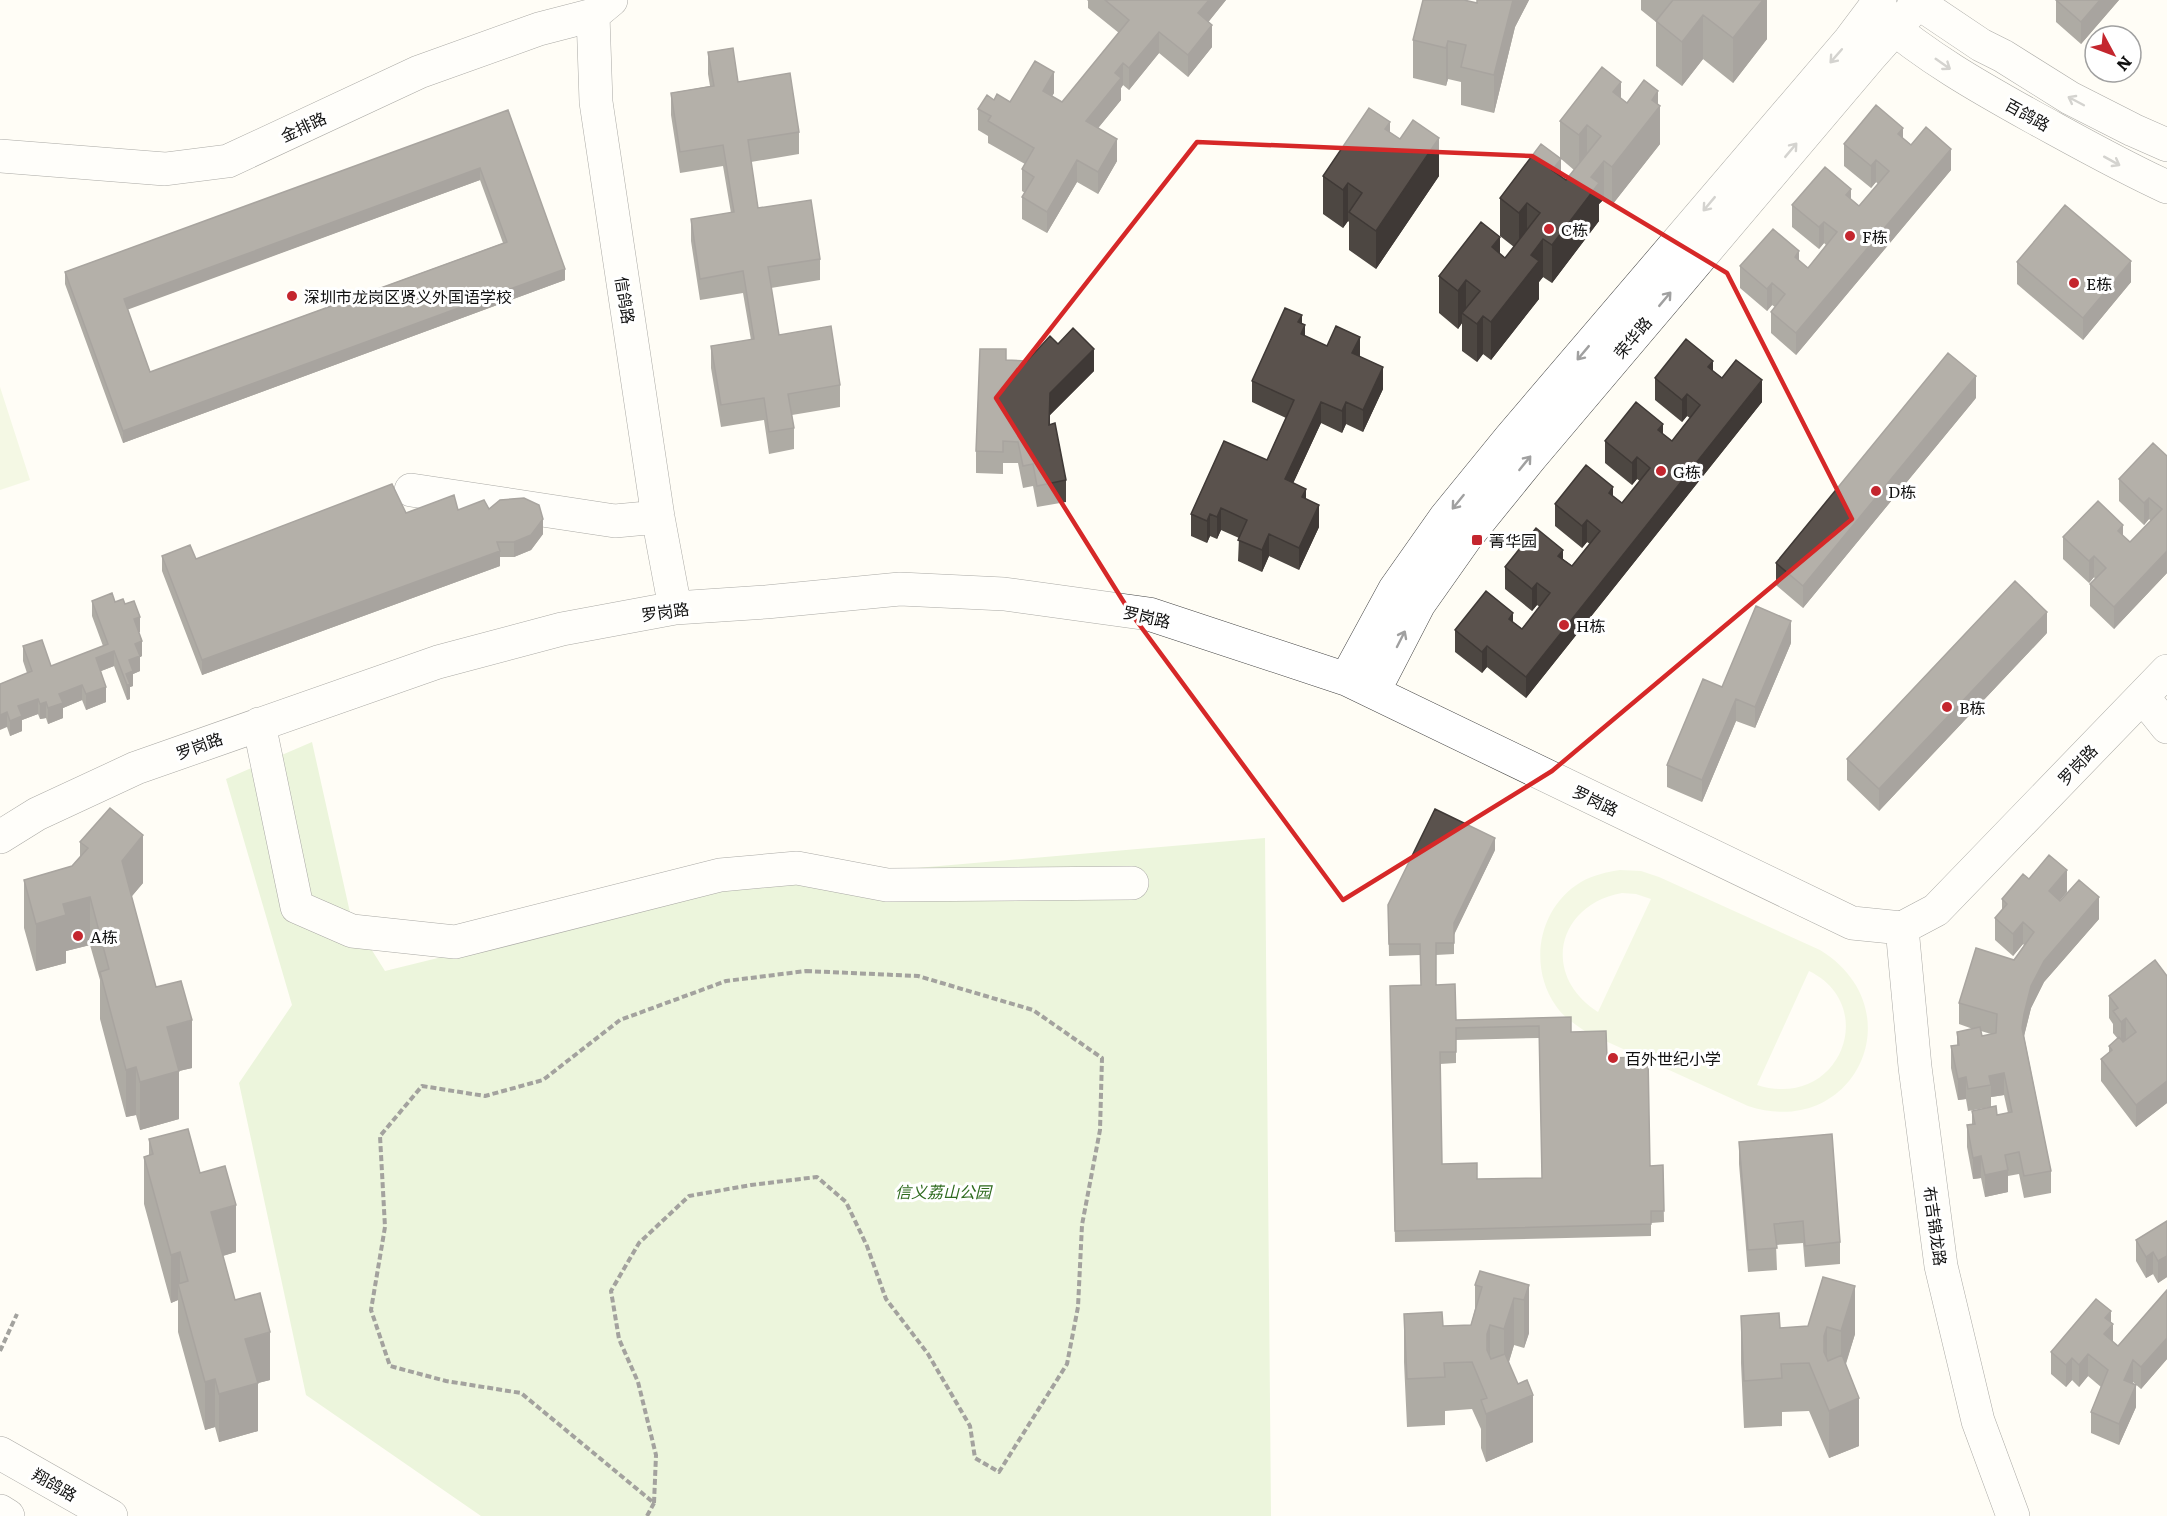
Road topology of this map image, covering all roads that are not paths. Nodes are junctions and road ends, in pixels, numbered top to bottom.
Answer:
1 (1916, 2) edge
2 (602, 7) edge
3 (1877, 10) edge
4 (2167, 145) edge
5 (0, 156) edge
6 (2167, 187) edge
7 (411, 490) dead end
8 (658, 517) junction
9 (675, 608) junction
10 (2167, 671) edge
11 (1360, 685) junction
12 (2143, 697) junction
13 (259, 724) junction
14 (2167, 727) edge
15 (0, 837) edge
16 (1132, 883) dead end
17 (1902, 928) junction
18 (0, 1453) edge
19 (0, 1511) edge
20 (8, 1516) edge
21 (111, 1516) edge
22 (2013, 1516) edge

1 - 3 street, 荣华路
4 -> 1 street
2 - 5 street, 金排路
2 - 8 street, 信鸽路
3 -> 6 street, 百鸽路
3 - 11 street, 荣华路
7 - 8 street
8 - 9 street, 信鸽路
9 - 11 street, 罗岗路
9 - 13 street, 罗岗路
10 - 12 street, 罗岗路
11 - 17 street, 罗岗路
12 - 14 street
12 - 17 street, 罗岗路
13 - 15 street, 罗岗路
13 - 16 street
17 - 22 street, 布吉锦龙路
18 - 21 street, 翔鸽路
19 - 20 street

